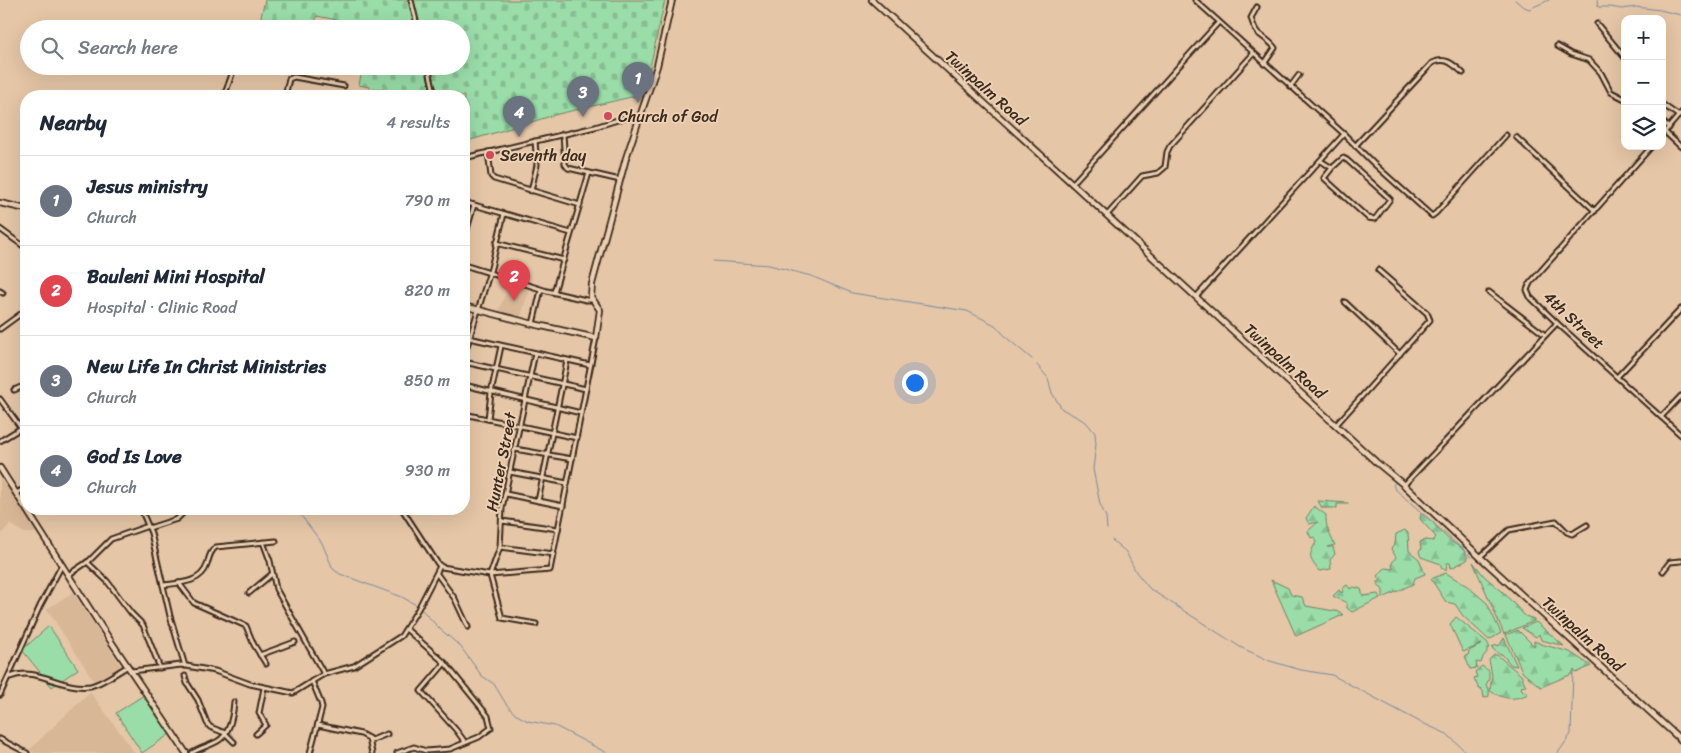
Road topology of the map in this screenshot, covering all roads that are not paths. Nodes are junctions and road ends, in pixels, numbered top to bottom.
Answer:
1 (411, 0) edge
2 (672, 0) edge
3 (872, 0) edge
4 (1195, 0) edge
5 (1257, 7) dead end
6 (416, 20) edge
7 (1218, 23) junction
8 (1597, 24) dead end
9 (1557, 46) dead end
10 (1621, 53) edge
11 (1253, 54) junction
12 (1264, 64) junction
13 (1463, 73) dead end
14 (232, 75) edge
15 (430, 75) edge
16 (1299, 75) dead end
17 (344, 86) dead end
18 (1290, 87) junction
19 (227, 90) edge
20 (286, 90) edge
21 (433, 90) edge
22 (1621, 97) edge
23 (1664, 105) edge
24 (1680, 115) edge
25 (640, 118) junction
26 (1666, 125) edge
27 (1669, 128) junction
28 (1666, 132) edge
29 (563, 134) junction
30 (1344, 134) junction
31 (1506, 134) dead end
32 (1666, 136) edge
33 (1516, 137) dead end
34 (534, 141) junction
35 (1356, 146) junction
36 (1681, 147) edge
37 (1648, 150) edge
38 (488, 152) junction
39 (470, 156) edge
40 (1320, 161) junction
41 (1332, 168) junction
42 (589, 173) junction
43 (620, 180) junction
44 (1072, 184) junction
45 (532, 191) junction
46 (0, 203) edge
47 (470, 204) edge
48 (474, 205) junction
49 (580, 205) junction
50 (20, 208) edge
51 (1595, 211) junction
52 (470, 214) edge
53 (504, 214) junction
54 (1107, 215) junction
55 (0, 229) edge
56 (571, 233) junction
57 (496, 243) junction
58 (20, 244) edge
59 (564, 260) junction
60 (470, 267) edge
61 (1378, 270) dead end
62 (489, 273) junction
63 (541, 290) junction
64 (554, 292) junction
65 (1489, 292) dead end
66 (1196, 297) junction
67 (592, 300) junction
68 (1345, 302) dead end
69 (470, 308) edge
70 (1681, 309) edge
71 (476, 310) junction
72 (20, 314) edge
73 (1557, 323) junction
74 (533, 324) junction
75 (0, 329) edge
76 (470, 334) edge
77 (1545, 335) junction
78 (470, 338) edge
79 (596, 338) junction
80 (501, 346) junction
81 (536, 353) junction
82 (1400, 354) junction
83 (567, 360) junction
84 (470, 363) edge
85 (590, 365) junction
86 (496, 369) junction
87 (531, 376) junction
88 (1617, 377) junction
89 (562, 383) junction
90 (470, 387) edge
91 (20, 388) edge
92 (586, 388) junction
93 (14, 390) dead end
94 (491, 393) junction
95 (1681, 396) edge
96 (0, 399) edge
97 (525, 400) junction
98 (557, 407) junction
99 (581, 412) junction
100 (470, 415) edge
101 (1661, 417) junction
102 (488, 419) junction
103 (1336, 425) junction
104 (520, 426) junction
105 (20, 427) edge
106 (20, 429) edge
107 (553, 432) junction
108 (1681, 435) edge
109 (577, 438) junction
110 (0, 441) edge
111 (515, 449) junction
112 (548, 454) junction
113 (572, 459) junction
114 (0, 468) edge
115 (510, 472) junction
116 (544, 478) junction
117 (567, 483) junction
118 (1404, 485) junction
119 (20, 492) edge
120 (16, 494) junction
121 (506, 494) junction
122 (20, 500) edge
123 (538, 501) junction
124 (563, 506) junction
125 (30, 515) edge
126 (143, 515) edge
127 (181, 515) edge
128 (406, 515) edge
129 (502, 522) junction
130 (1587, 525) dead end
131 (148, 527) junction
132 (558, 529) junction
133 (276, 541) dead end
134 (263, 542) junction
135 (500, 547) junction
136 (554, 554) junction
137 (1480, 557) junction
138 (1681, 560) edge
139 (87, 562) junction
140 (62, 564) junction
141 (440, 566) junction
142 (1663, 571) dead end
143 (436, 573) junction
144 (272, 574) junction
145 (68, 575) junction
146 (490, 575) junction
147 (179, 583) junction
148 (163, 585) junction
149 (249, 593) dead end
150 (536, 624) dead end
151 (468, 627) dead end
152 (406, 629) junction
153 (295, 642) dead end
154 (260, 655) junction
155 (445, 663) junction
156 (266, 664) dead end
157 (128, 666) junction
158 (185, 666) junction
159 (160, 668) junction
160 (132, 672) junction
161 (324, 674) junction
162 (185, 676) dead end
163 (9, 677) junction
164 (312, 681) junction
165 (264, 688) junction
166 (0, 695) edge
167 (234, 702) dead end
168 (318, 725) junction
169 (225, 733) junction
170 (256, 734) dead end
171 (387, 734) dead end
172 (0, 739) edge
173 (369, 739) junction
174 (1681, 740) edge
175 (234, 742) dead end
176 (465, 742) junction
177 (312, 752) edge
178 (27, 753) edge
179 (186, 753) edge
180 (192, 753) edge
181 (372, 753) edge
182 (397, 753) edge

1 - 6 street
2 - 25 main road
3 - 44 main road, Twinpalm Road
4 - 7 street
5 - 12 street
7 - 11 street
7 - 44 street
8 - 10 street
9 - 22 street
11 - 12 street
11 - 54 street
12 - 18 street
13 - 35 street
14 - 19 street
15 - 21 street
16 - 18 street
17 - 20 street
18 - 30 street
23 - 24 street
24 - 27 street
25 - 29 street
25 - 43 main road
26 - 27 street
27 - 28 street
29 - 34 street
29 - 42 street
30 - 35 street
30 - 40 street
31 - 35 street
32 - 36 street
33 - 51 street
34 - 38 street
34 - 45 street
37 - 51 street, 4th Street
38 - 39 street
38 - 45 street
40 - 41 street
40 - 66 street
41 - 41 street
42 - 43 street
42 - 49 street
43 - 67 main road
44 - 54 main road, Twinpalm Road
45 - 49 street
46 - 50 main road
47 - 48 street
48 - 52 street
48 - 53 street
49 - 56 street
51 - 73 street, 4th Street
53 - 56 street
53 - 57 street
54 - 66 main road, Twinpalm Road
55 - 58 street
56 - 59 street
57 - 59 street
57 - 62 street
59 - 64 street
60 - 62 street
61 - 82 street
62 - 63 street
62 - 71 street
63 - 64 street
63 - 74 street
64 - 67 street
65 - 77 street
66 - 103 main road, Twinpalm Road
67 - 79 main road
68 - 82 street
69 - 71 main road
70 - 88 street
71 - 74 main road
71 - 76 street
72 - 75 street
73 - 77 street
73 - 88 street, 4th Street
74 - 79 main road
77 - 118 street
78 - 80 street
79 - 85 street
80 - 81 street
80 - 86 street
81 - 83 street
81 - 87 street, Hunter Street
82 - 103 street
83 - 85 street
83 - 89 street
84 - 86 street
85 - 92 street
86 - 87 street
86 - 94 street
87 - 89 street
87 - 97 street, Hunter Street
88 - 101 street, 4th Street
89 - 92 street
89 - 98 street
90 - 94 street
91 - 93 street
92 - 99 street
94 - 97 street
94 - 102 street
95 - 101 street
96 - 105 street
97 - 98 street
97 - 104 street, Hunter Street
98 - 99 street
98 - 107 street
99 - 109 street
100 - 102 street
101 - 108 street, 4th Street
102 - 104 street
103 - 118 main road, Twinpalm Road
104 - 107 street
104 - 111 street, Hunter Street
106 - 110 street
107 - 109 street
107 - 112 street
109 - 113 street
111 - 112 street
111 - 115 street, Hunter Street
112 - 113 street
112 - 116 street
113 - 117 street
114 - 120 main road
115 - 116 street
115 - 121 street, Hunter Street
116 - 117 street
116 - 123 street
117 - 124 street
118 - 137 main road, Twinpalm Road
119 - 120 street
120 - 122 main road
121 - 123 street
121 - 129 street, Hunter Street
123 - 124 street
124 - 132 street
125 - 140 main road
126 - 131 street
127 - 131 street
128 - 141 street
129 - 132 street
129 - 135 street, Hunter Street
130 - 137 street
131 - 139 street
131 - 148 street
132 - 136 street
133 - 134 street
134 - 144 street
134 - 147 street
135 - 136 street
135 - 146 street, Hunter Street
136 - 146 street
137 - 174 main road, Twinpalm Road
138 - 142 street
139 - 145 street
139 - 159 street
140 - 145 main road
140 - 163 street
141 - 143 street
141 - 146 street
143 - 151 street
143 - 152 street
144 - 149 street
144 - 161 street
145 - 157 main road
146 - 150 street
147 - 148 street
147 - 154 street
148 - 158 street
152 - 155 street
152 - 161 street
153 - 154 street
154 - 156 street
155 - 176 street
155 - 176 street
157 - 160 main road
157 - 163 street
158 - 159 street
158 - 165 street
159 - 160 street
160 - 179 main road
161 - 164 street
162 - 169 street
163 - 166 street
164 - 165 street
164 - 168 street
165 - 170 street
167 - 169 street
168 - 173 street
168 - 177 street
169 - 175 street
169 - 180 street
171 - 173 street
172 - 178 street
173 - 181 street
176 - 182 street

